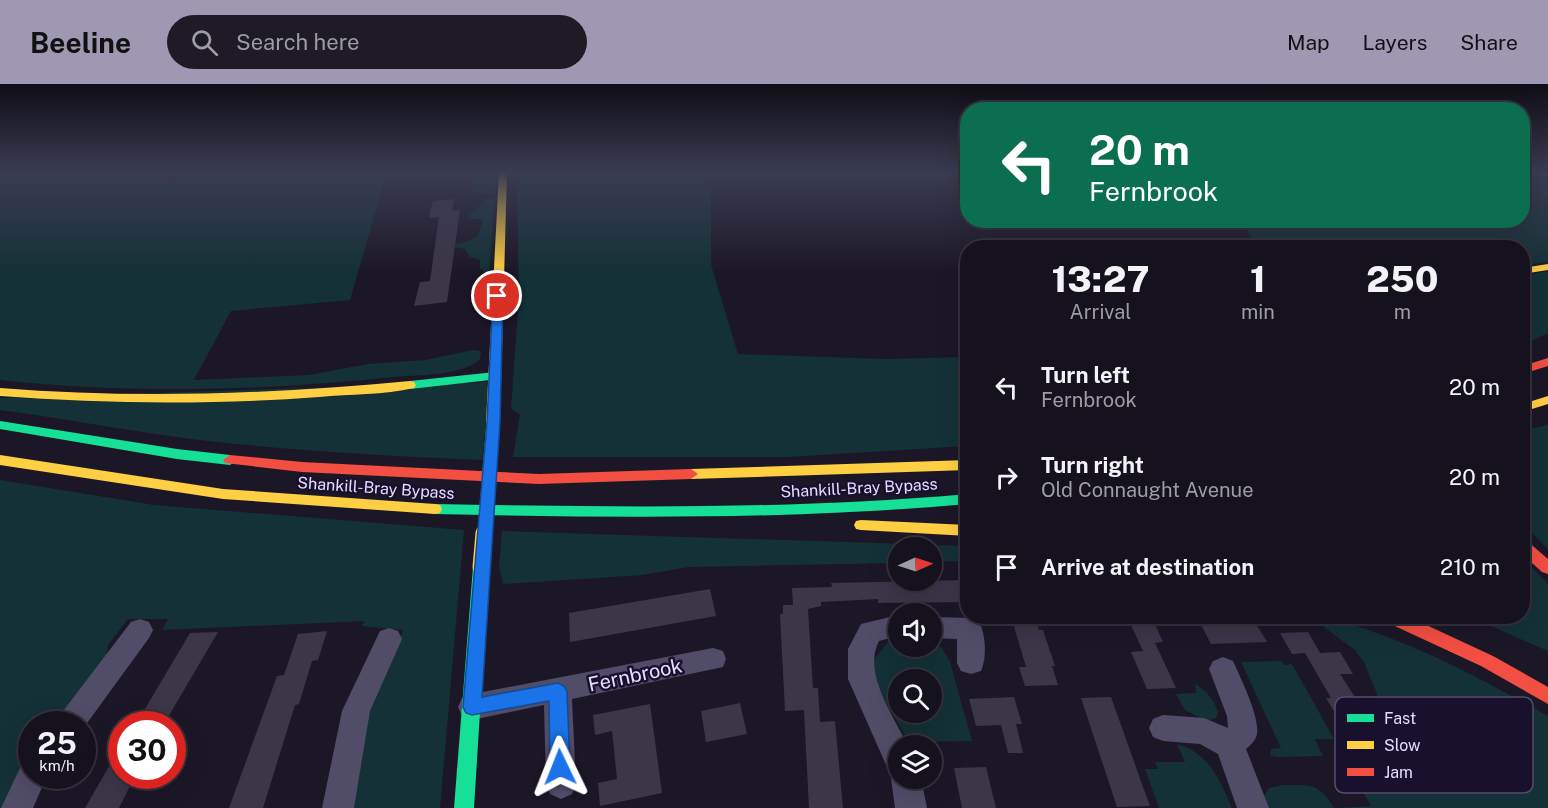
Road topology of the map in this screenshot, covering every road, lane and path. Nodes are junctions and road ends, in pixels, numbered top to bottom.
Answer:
1 (502, 206) edge
2 (1548, 267) edge
3 (1530, 270) edge
4 (1548, 363) edge
5 (1530, 368) edge
6 (495, 376) junction
7 (0, 392) edge
8 (1548, 400) edge
9 (1530, 406) edge
10 (0, 425) edge
11 (0, 460) edge
12 (960, 465) edge
13 (960, 500) edge
14 (644, 513) junction
15 (799, 523) dead end
16 (844, 524) dead end
17 (960, 531) edge
18 (1530, 552) edge
19 (1548, 568) edge
20 (1407, 624) edge
21 (888, 628) edge
22 (942, 628) edge
23 (140, 630) dead end
24 (389, 639) dead end
25 (713, 659) dead end
26 (971, 663) dead end
27 (1223, 669) dead end
28 (558, 691) junction
29 (1548, 696) edge
30 (472, 707) junction
31 (80, 711) edge
32 (1163, 728) dead end
33 (888, 735) edge
34 (1230, 745) junction
35 (561, 784) dead end
36 (26, 789) edge
37 (908, 789) edge
38 (17, 808) edge
39 (338, 808) edge
40 (464, 808) edge
41 (911, 808) edge
42 (1253, 808) edge

1 - 6 main road
2 - 3 main road
4 - 5 main road
6 - 7 main road
6 - 30 main road, bridge
8 - 9 main road
10 - 12 main road, Shankill-Bray Bypass
11 - 14 main road, Shankill-Bray Bypass
13 - 14 main road, Shankill-Bray Bypass
14 - 15 main road
16 - 17 main road
18 - 19 main road
20 - 29 main road
21 - 33 street
22 - 26 street
23 - 31 street
24 - 39 street
25 - 28 street, Fernbrook
27 - 34 street
28 - 30 street, Fernbrook
28 - 35 street
30 - 40 main road
32 - 34 street
34 - 42 street
36 - 38 street
37 - 41 street

